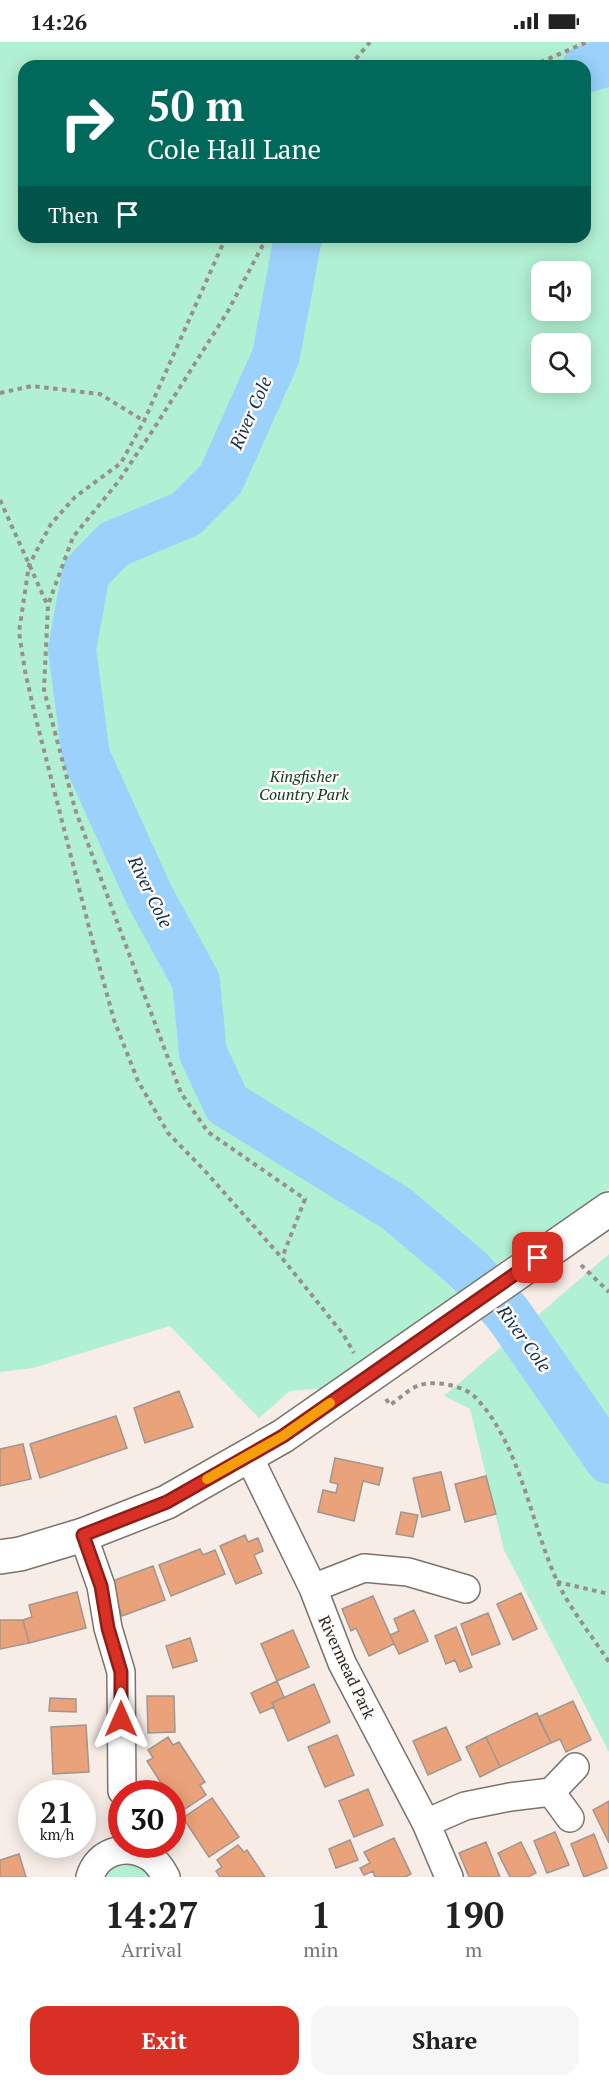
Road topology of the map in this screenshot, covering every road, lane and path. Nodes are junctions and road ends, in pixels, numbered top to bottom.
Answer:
1 (370, 42) edge
2 (587, 42) edge
3 (356, 60) edge
4 (546, 60) edge
5 (223, 243) edge
6 (264, 243) edge
7 (0, 393) edge
8 (144, 420) junction
9 (0, 500) edge
10 (29, 565) junction
11 (48, 605) junction
12 (609, 1209) edge
13 (549, 1251) junction
14 (282, 1258) junction
15 (609, 1292) edge
16 (368, 1376) junction
17 (248, 1455) junction
18 (83, 1535) junction
19 (0, 1557) edge
20 (557, 1582) junction
21 (313, 1588) junction
22 (466, 1589) dead end
23 (609, 1594) edge
24 (609, 1662) edge
25 (575, 1767) dead end
26 (122, 1780) edge
27 (551, 1792) junction
28 (570, 1818) dead end
29 (426, 1823) junction
30 (90, 1877) edge
31 (166, 1877) edge
32 (448, 1877) edge

1 - 3 path
2 - 4 path
5 - 8 path
6 - 11 path
7 - 8 path
8 - 10 path
9 - 10 path
10 - 11 path
10 - 14 path
11 - 14 path
12 - 13 street
13 - 15 path
13 - 16 street
14 - 16 path
16 - 17 street
16 - 20 path
17 - 18 street
17 - 21 street, Rivermead Park
18 - 19 street
18 - 26 street
20 - 23 path
20 - 24 path
21 - 22 street
21 - 29 street, Rivermead Park
25 - 27 street
27 - 28 street
27 - 29 street
29 - 32 street, Rivermead Park
30 - 31 street

